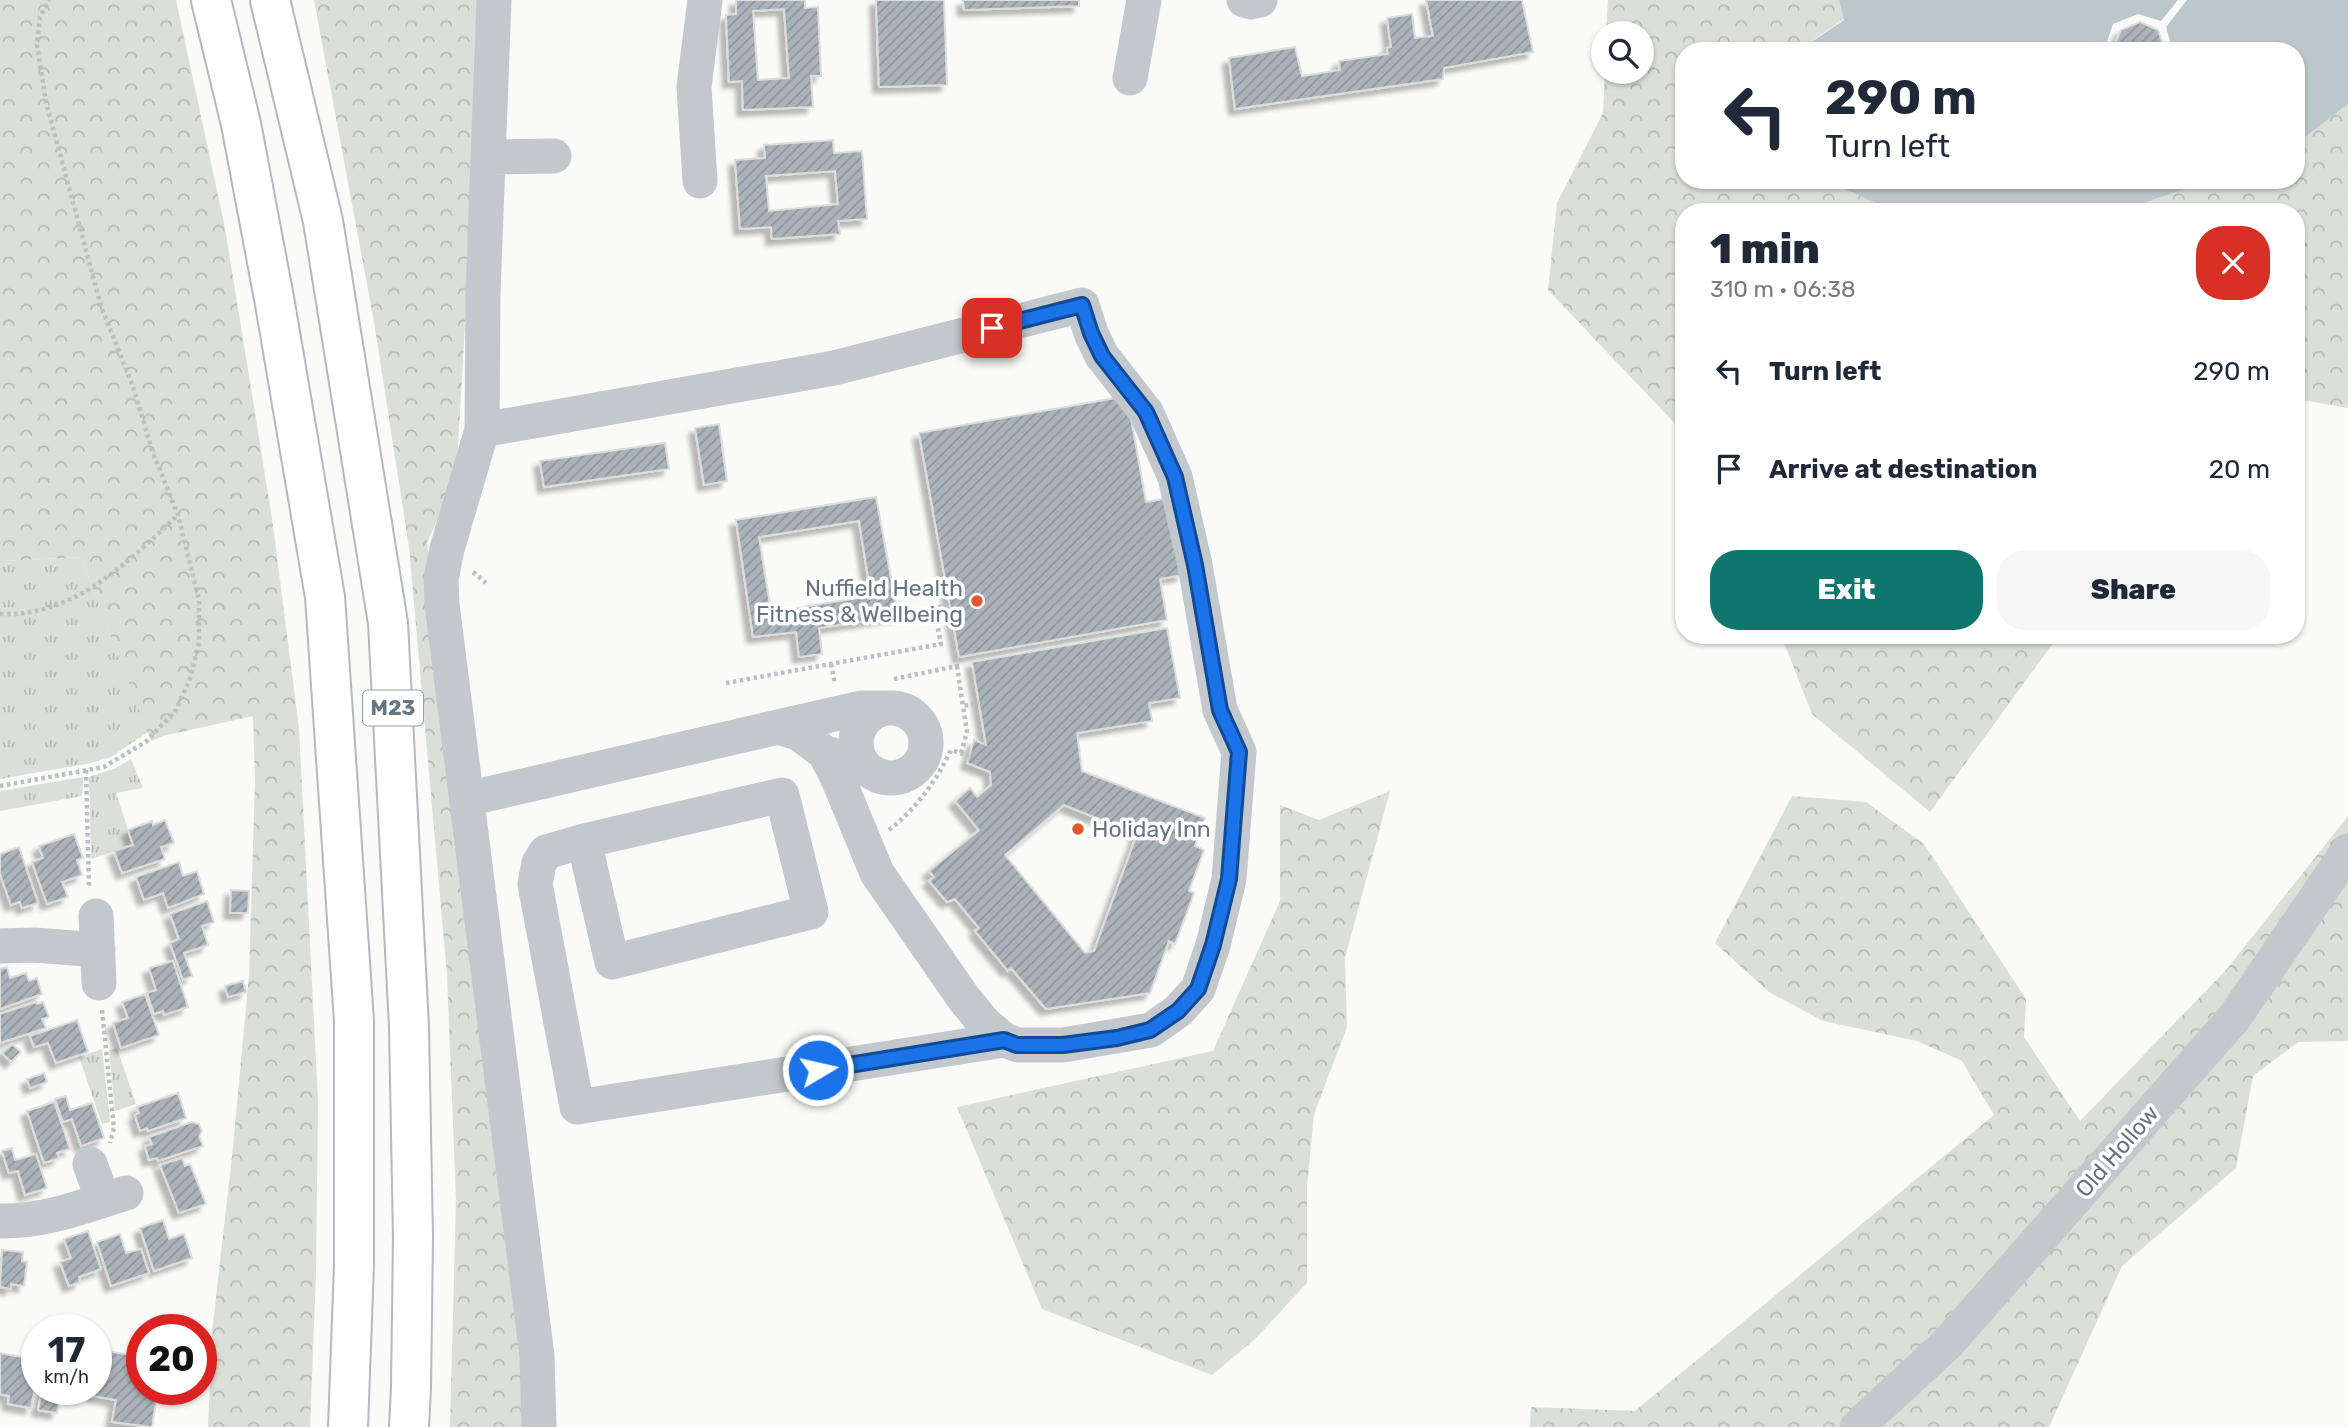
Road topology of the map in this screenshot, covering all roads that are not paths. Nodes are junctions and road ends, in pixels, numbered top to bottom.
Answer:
1 (211, 0) edge
2 (270, 0) edge
3 (494, 0) edge
4 (705, 0) edge
5 (1144, 0) edge
6 (1244, 0) edge
7 (1260, 0) edge
8 (1130, 78) dead end
9 (554, 156) dead end
10 (489, 157) junction
11 (700, 181) dead end
12 (482, 430) junction
13 (887, 694) junction
14 (778, 727) junction
15 (842, 766) junction
16 (782, 795) junction
17 (467, 799) junction
18 (584, 842) junction
19 (2348, 851) edge
20 (0, 946) edge
21 (98, 950) road end
22 (1004, 1040) junction
23 (90, 1164) road end
24 (0, 1222) edge
25 (348, 1427) edge
26 (409, 1427) edge
27 (539, 1427) edge
28 (1857, 1427) edge

1 - 25 highway, M23
2 - 26 highway, M23
3 - 10 street
4 - 11 street
5 - 8 street
6 - 7 street
9 - 10 street
10 - 12 street
12 - 17 street
12 - 22 street
13 - 14 street
13 - 15 street
13 - 15 street
14 - 15 street
14 - 17 street
15 - 16 street
15 - 22 street
16 - 18 street
16 - 18 street
17 - 27 street
18 - 22 street
19 - 28 street, Old Hollow
20 - 21 street
23 - 24 street

